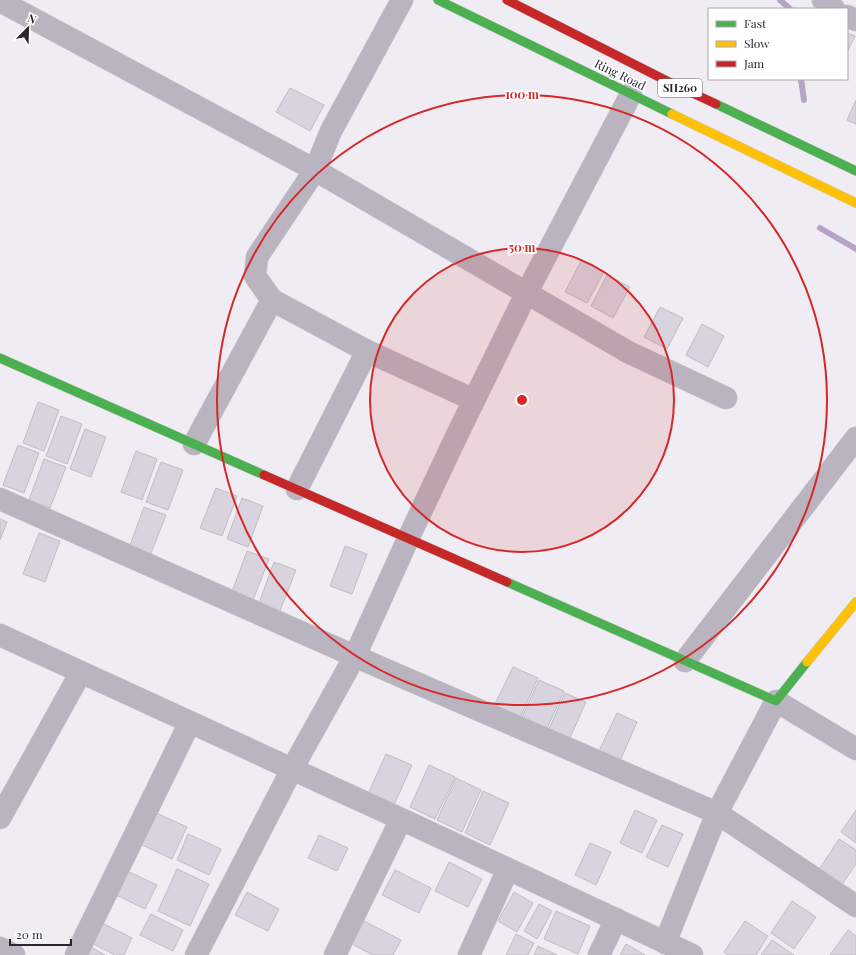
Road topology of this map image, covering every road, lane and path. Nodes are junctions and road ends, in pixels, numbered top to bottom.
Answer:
1 (402, 0) edge
2 (438, 0) edge
3 (507, 0) edge
4 (824, 0) edge
5 (0, 1) edge
6 (533, 6) edge
7 (833, 8) edge
8 (631, 94) junction
9 (315, 170) junction
10 (856, 171) edge
11 (856, 203) edge
12 (527, 292) junction
13 (272, 300) junction
14 (367, 351) junction
15 (0, 358) edge
16 (726, 398) dead end
17 (474, 400) junction
18 (856, 438) edge
19 (194, 444) junction
20 (297, 490) junction
21 (0, 499) edge
22 (408, 539) junction
23 (852, 614) edge
24 (0, 635) edge
25 (355, 656) junction
26 (685, 661) junction
27 (80, 672) junction
28 (776, 701) junction
29 (190, 722) junction
30 (856, 749) edge
31 (292, 769) junction
32 (717, 813) junction
33 (1, 815) edge
34 (400, 819) junction
35 (508, 869) junction
36 (856, 906) edge
37 (616, 919) junction
38 (665, 943) junction
39 (0, 948) edge
40 (14, 955) edge
41 (76, 955) edge
42 (196, 955) edge
43 (335, 955) edge
44 (469, 955) edge
45 (599, 955) edge
46 (692, 955) edge

1 - 9 street
2 - 8 main road, Ring Road / SH260
3 - 6 main road, Ring Road / SH260
4 - 7 street
5 - 9 street
6 - 10 main road, Ring Road / SH260
8 - 11 main road, Ring Road / SH260
8 - 12 street
9 - 12 street
9 - 13 street
12 - 16 street
12 - 17 street
13 - 14 street
13 - 19 street
14 - 17 street
14 - 20 street
15 - 19 main road
17 - 22 street
18 - 26 street
19 - 20 main road
20 - 22 main road
21 - 25 street
22 - 25 street
22 - 26 main road
23 - 28 main road
24 - 27 street
25 - 31 street
25 - 32 street
26 - 28 main road
27 - 29 street
27 - 33 street
28 - 30 street
28 - 32 street
29 - 31 street
29 - 41 street
31 - 34 street
31 - 42 street
32 - 36 street
32 - 38 street
34 - 35 street
34 - 43 street
35 - 37 street
35 - 44 street
37 - 38 street
37 - 45 street
38 - 46 street
39 - 40 street

